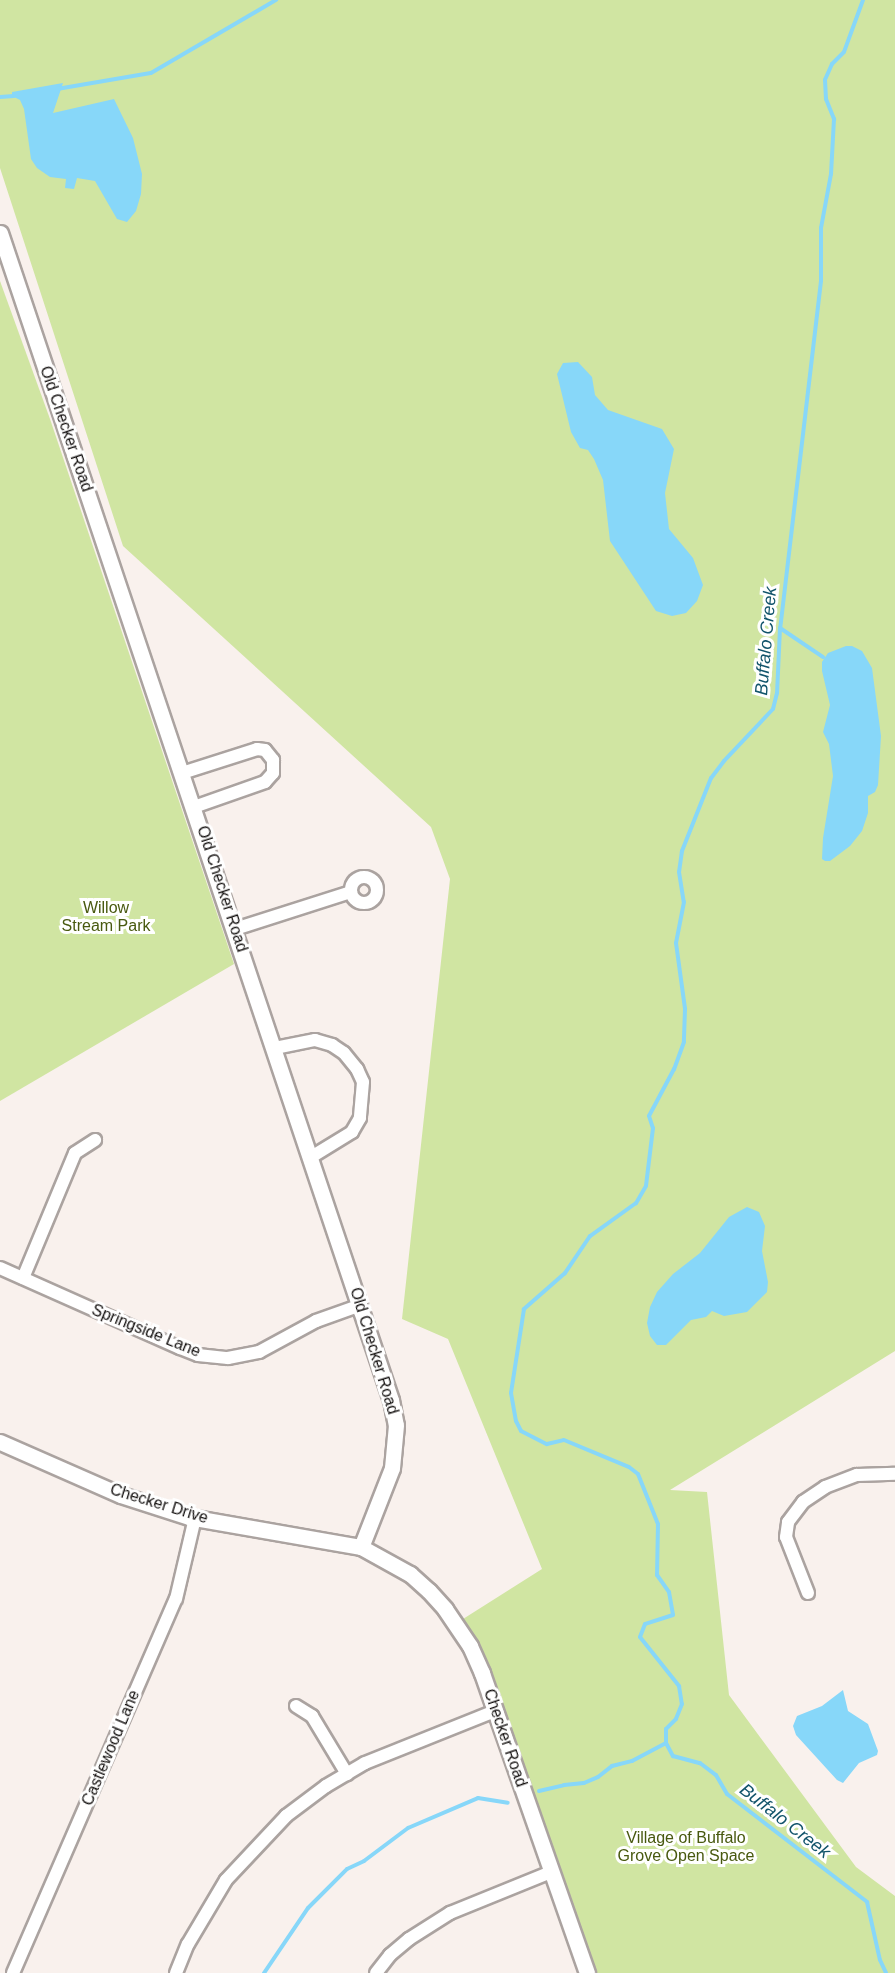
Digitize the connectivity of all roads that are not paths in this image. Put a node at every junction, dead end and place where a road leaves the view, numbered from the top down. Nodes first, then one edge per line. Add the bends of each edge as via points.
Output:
1 (0, 233) edge
2 (183, 773) junction
3 (194, 807) junction
4 (351, 892) dead end
5 (235, 929) junction
6 (275, 1048) junction
7 (95, 1140) dead end
8 (311, 1157) junction
9 (0, 1268) edge
10 (23, 1278) junction
11 (361, 1305) junction
12 (0, 1442) edge
13 (895, 1474) edge
14 (195, 1518) junction
15 (361, 1547) junction
16 (808, 1593) dead end
17 (296, 1706) dead end
18 (495, 1711) junction
19 (347, 1774) junction
20 (551, 1872) junction
21 (13, 1973) edge
22 (176, 1973) edge
23 (376, 1973) edge
24 (587, 1973) edge

1 - 2 street, Old Checker Road
2 - 3 street, Old Checker Road
2 - 3 street via 257,749 266,750 273,760 273,772 265,782
3 - 5 street, Old Checker Road
4 - 5 street
5 - 6 street, Old Checker Road
6 - 8 street, Old Checker Road
6 - 8 street via 315,1040 332,1045 344,1053 363,1082 360,1118 352,1132
7 - 10 street via 75,1154
8 - 11 street, Old Checker Road
9 - 10 street, Springside Lane
10 - 11 street, Springside Lane via 189,1351 228,1358 259,1352 316,1321
11 - 15 street, Old Checker Road via 396,1425 392,1468
12 - 14 street, Checker Drive via 121,1495
13 - 16 street via 857,1475 825,1487 803,1502 788,1522 786,1537
14 - 15 street, Checker Drive
14 - 21 street, Castlewood Lane via 176,1599
15 - 18 street, Checker Road via 410,1574 445,1609 470,1646
17 - 19 street via 312,1716
18 - 19 street via 392,1751
18 - 20 street, Checker Road
19 - 22 street via 286,1816 240,1864 207,1910
20 - 23 street via 450,1913 409,1939
20 - 24 street, Checker Road

